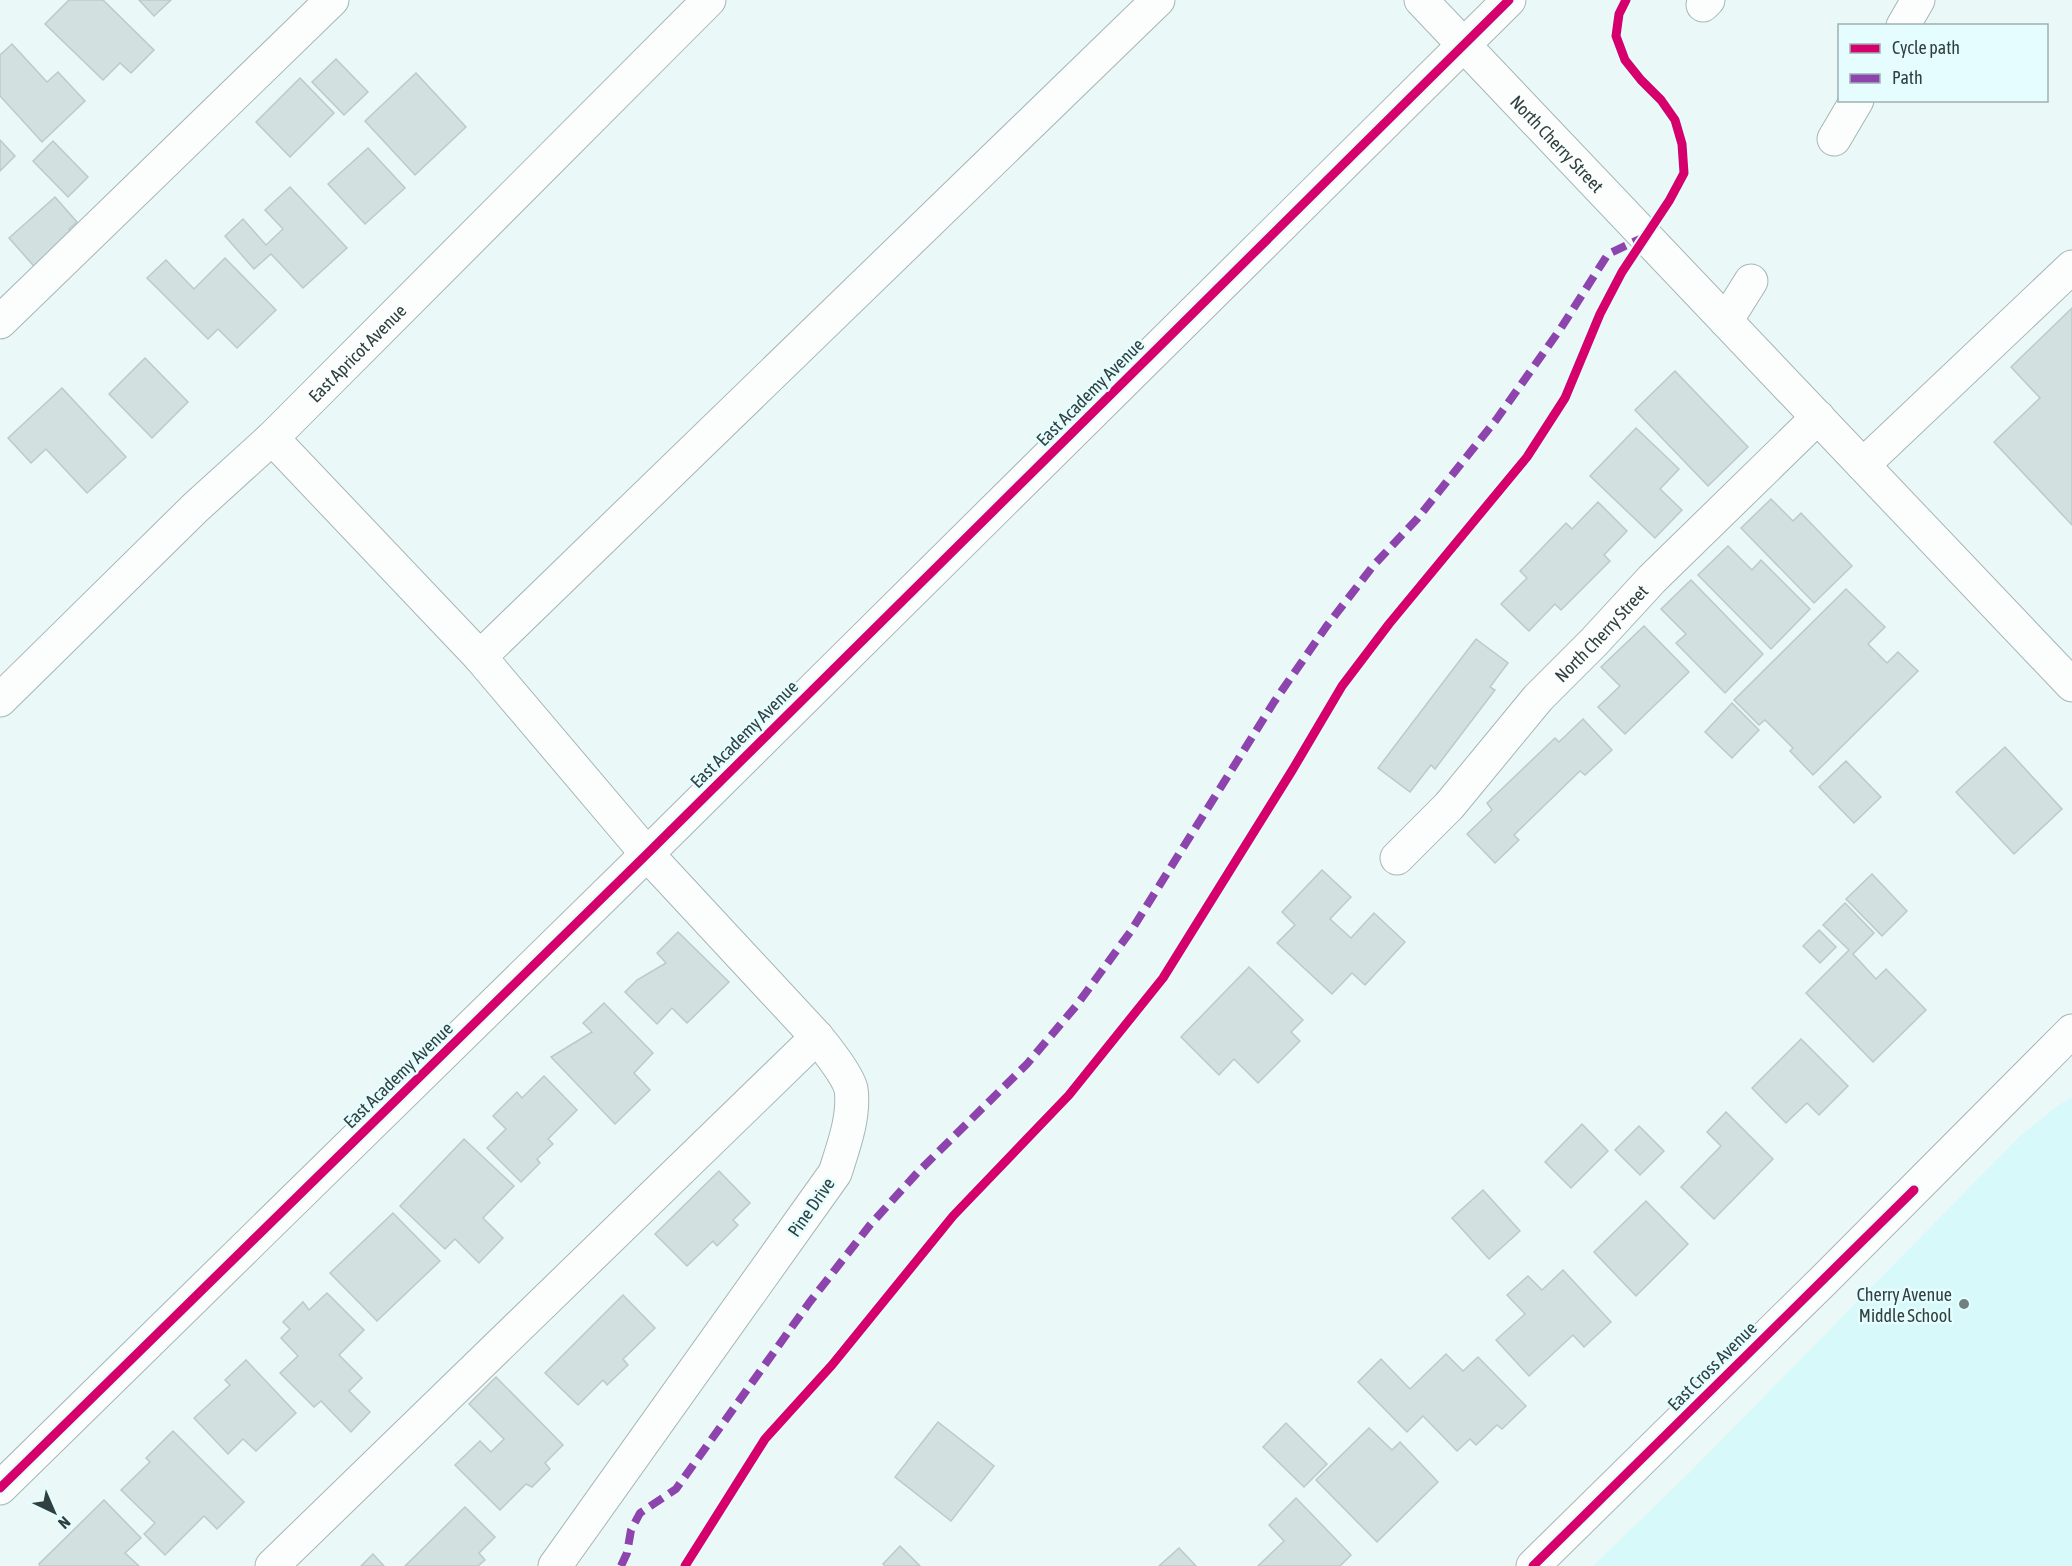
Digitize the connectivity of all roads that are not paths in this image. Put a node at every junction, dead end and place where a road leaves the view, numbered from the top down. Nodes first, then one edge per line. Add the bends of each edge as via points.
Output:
1 (332, 0) edge
2 (709, 0) edge
3 (1158, 0) edge
4 (1421, 0) edge
5 (1509, 0) edge
6 (1918, 0) edge
7 (1904, 24) edge
8 (1464, 45) junction
9 (1856, 102) edge
10 (1834, 139) dead end
11 (2072, 267) edge
12 (1751, 281) dead end
13 (1726, 321) junction
14 (0, 322) edge
15 (1818, 417) junction
16 (272, 438) junction
17 (1863, 465) junction
18 (480, 657) junction
19 (2072, 685) edge
20 (0, 700) edge
21 (647, 854) junction
22 (1396, 858) dead end
23 (2072, 1031) edge
24 (817, 1037) junction
25 (0, 1488) edge
26 (272, 1566) edge
27 (555, 1566) edge
28 (1533, 1566) edge

1 - 14 street
2 - 16 street, East Apricot Avenue
3 - 18 street
4 - 8 street, North Cherry Street
5 - 8 street, East Academy Avenue
6 - 7 street
8 - 13 street, North Cherry Street
8 - 21 street, East Academy Avenue
9 - 10 street
11 - 17 street
12 - 13 street
13 - 15 street, North Cherry Street
15 - 17 street, North Cherry Street
15 - 22 street, North Cherry Street via 1652,579 1538,698 1449,806
16 - 18 street, Pine Drive
16 - 20 street, East Apricot Avenue via 195,508
17 - 19 street, North Cherry Street
18 - 21 street, Pine Drive
21 - 24 street, Pine Drive
21 - 25 street, East Academy Avenue
23 - 28 street, East Cross Avenue
24 - 26 street
24 - 27 street, Pine Drive via 851,1088 849,1125 835,1173

